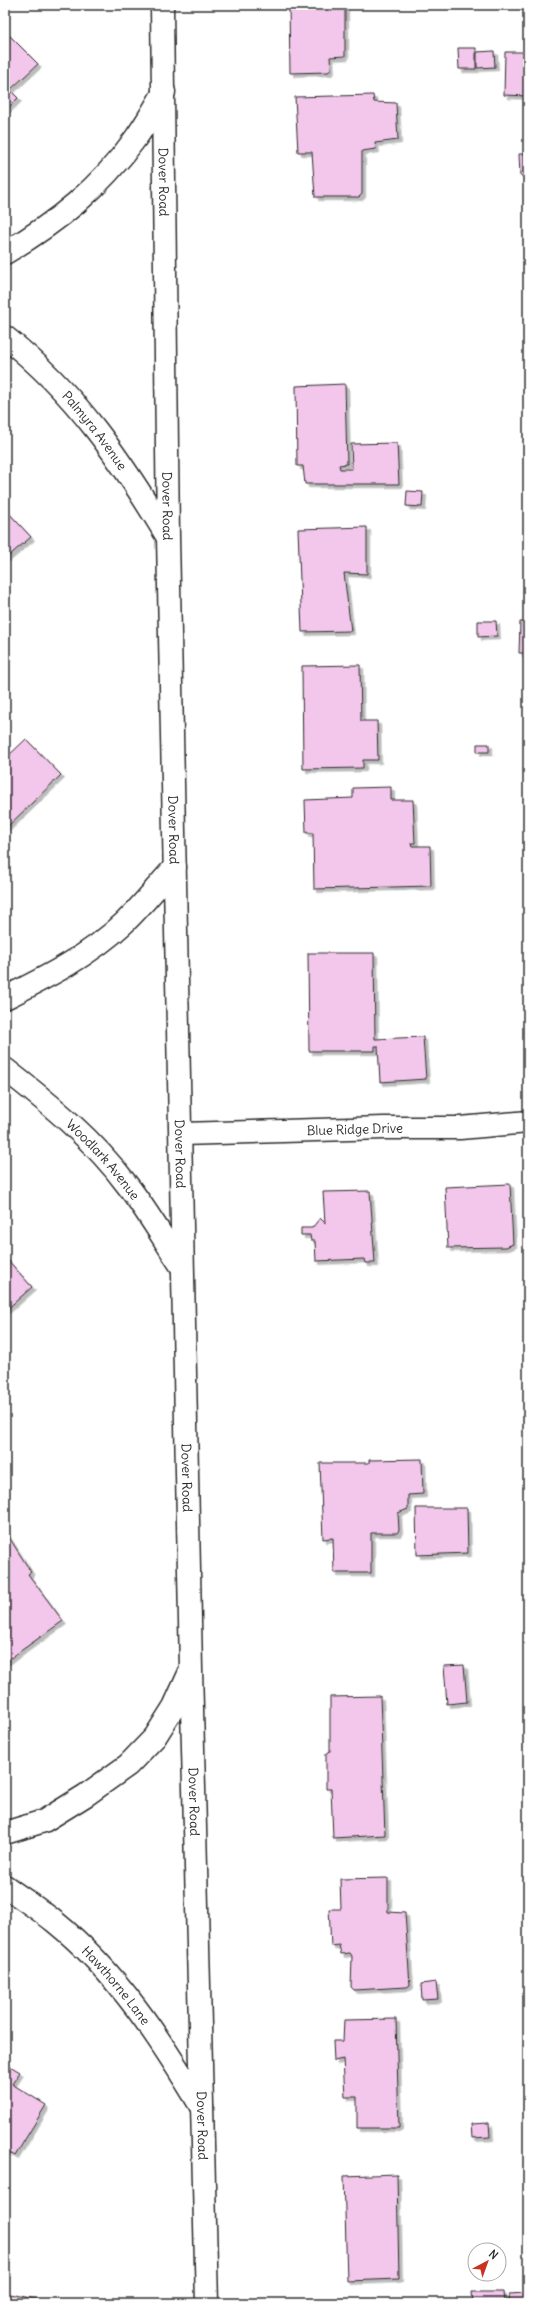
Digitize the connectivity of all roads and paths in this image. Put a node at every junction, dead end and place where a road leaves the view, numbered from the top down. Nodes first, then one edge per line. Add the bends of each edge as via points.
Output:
1 (162, 5) edge
2 (164, 92) junction
3 (5, 253) edge
4 (5, 337) edge
5 (168, 537) junction
6 (175, 867) junction
7 (5, 998) edge
8 (5, 1069) edge
9 (528, 1122) edge
10 (181, 1134) junction
11 (182, 1267) junction
12 (191, 1669) junction
13 (5, 1833) edge
14 (5, 1886) edge
15 (202, 2109) junction
16 (207, 2303) edge

1 - 2 street, Dover Road
2 - 3 street via 136,139 81,200 46,228
2 - 5 street, Dover Road
4 - 5 street, Palmyra Avenue via 64,390 100,432
5 - 6 street, Dover Road
6 - 7 street via 124,923 86,953 46,978
6 - 10 street, Dover Road
8 - 11 street, Woodlark Avenue via 52,1105 94,1147 128,1186
9 - 10 street, Blue Ridge Drive via 460,1128
10 - 11 street, Dover Road
11 - 12 street, Dover Road
12 - 13 street via 174,1707 155,1737 128,1765 44,1821
12 - 15 street, Dover Road
14 - 15 street, Hawthorne Lane via 55,1922 96,1960 137,2008 168,2051
15 - 16 street, Dover Road

